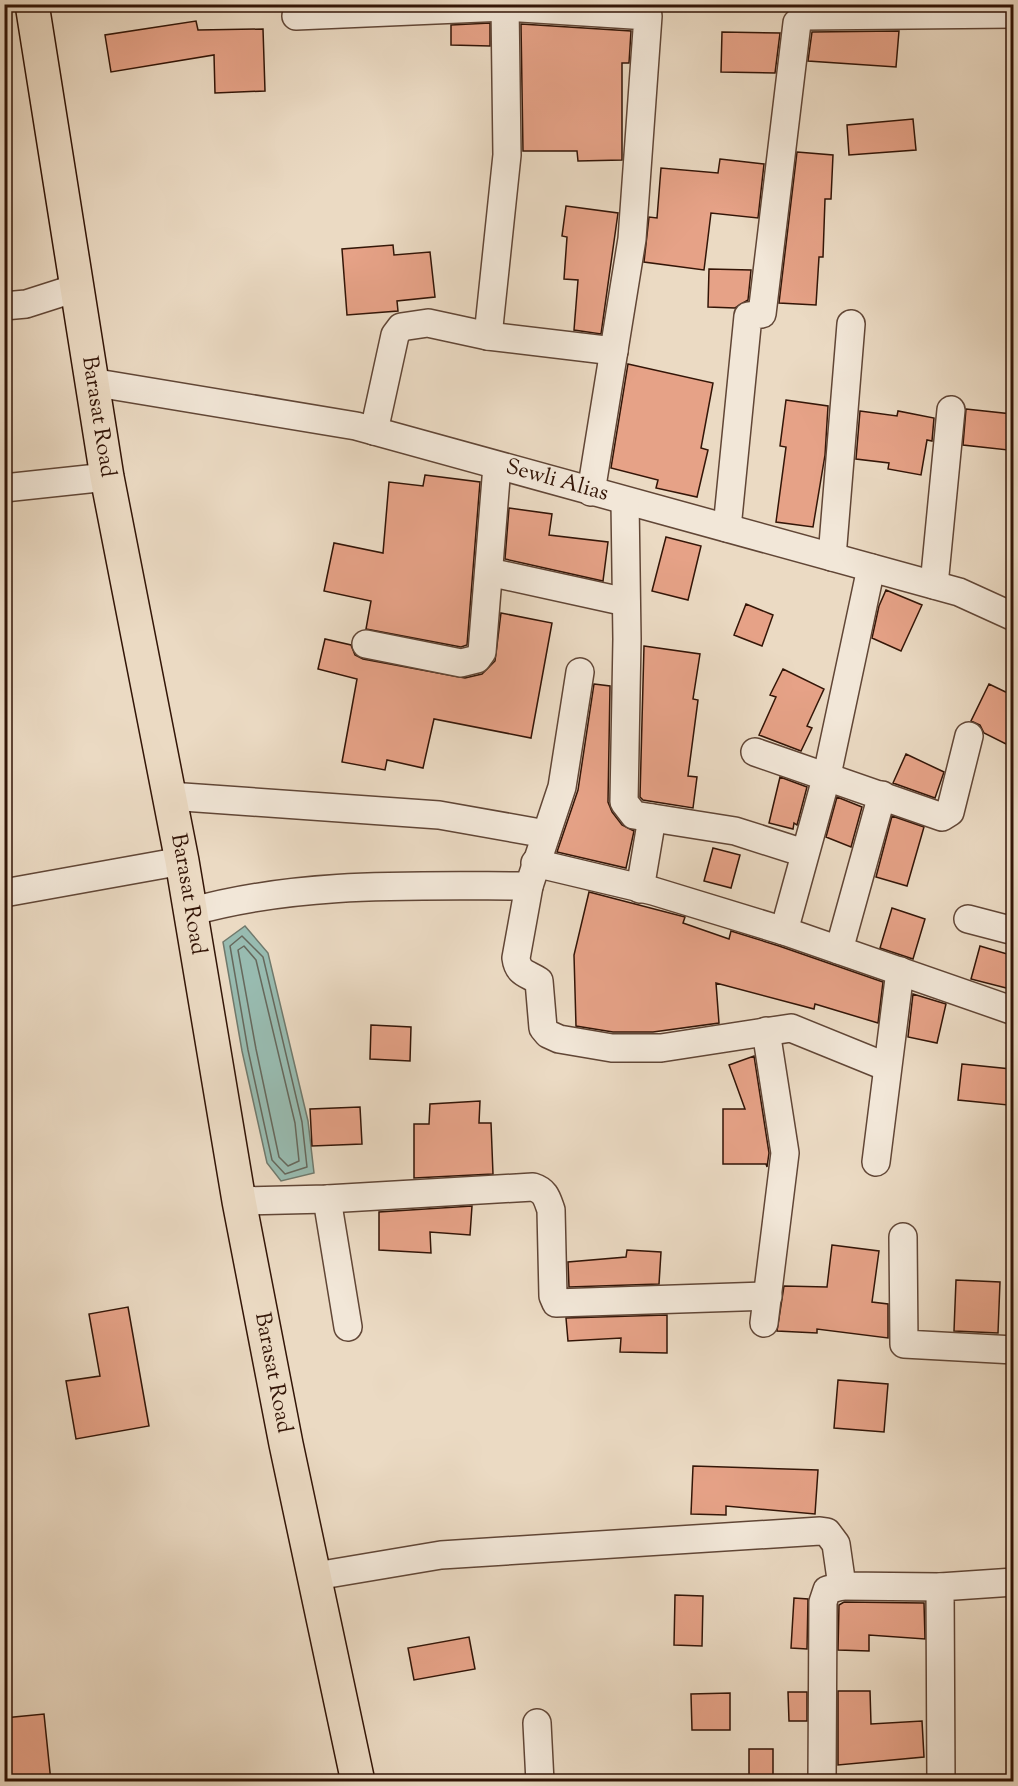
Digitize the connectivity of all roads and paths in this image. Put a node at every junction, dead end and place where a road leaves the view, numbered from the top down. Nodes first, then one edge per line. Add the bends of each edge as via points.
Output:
1 (33, 4) edge
2 (505, 6) edge
3 (343, 9) edge
4 (649, 10) edge
5 (1014, 14) edge
6 (296, 16) dead end
7 (76, 288) junction
8 (4, 306) edge
9 (851, 324) dead end
10 (488, 336) junction
11 (614, 351) junction
12 (92, 382) junction
13 (951, 410) dead end
14 (375, 431) junction
15 (497, 465) junction
16 (107, 477) junction
17 (4, 488) edge
18 (591, 492) junction
19 (625, 501) junction
20 (727, 528) junction
21 (832, 557) junction
22 (871, 568) junction
23 (489, 572) junction
24 (934, 585) junction
25 (626, 602) junction
26 (1014, 617) edge
27 (366, 644) dead end
28 (580, 672) dead end
29 (969, 736) dead end
30 (755, 752) dead end
31 (827, 776) junction
32 (882, 795) junction
33 (169, 796) junction
34 (652, 818) junction
35 (546, 834) junction
36 (804, 853) junction
37 (182, 861) junction
38 (532, 874) junction
39 (640, 889) junction
40 (4, 893) edge
41 (190, 912) junction
42 (968, 918) dead end
43 (784, 931) junction
44 (1014, 931) edge
45 (839, 950) junction
46 (900, 971) junction
47 (1014, 1011) edge
48 (766, 1031) junction
49 (887, 1067) junction
50 (876, 1162) dead end
51 (327, 1199) junction
52 (239, 1201) junction
53 (903, 1237) dead end
54 (768, 1296) junction
55 (764, 1323) dead end
56 (348, 1327) dead end
57 (1014, 1350) edge
58 (316, 1576) junction
59 (1014, 1582) edge
60 (842, 1586) junction
61 (940, 1587) junction
62 (537, 1723) dead end
63 (358, 1782) edge
64 (540, 1782) edge
65 (822, 1782) edge
66 (941, 1782) edge

1 - 7 main road, Barasat Road
2 - 3 street
2 - 4 street
2 - 10 street via 507,155
3 - 6 street
4 - 11 street via 632,239
5 - 20 street via 805,16 797,23 762,314 748,316
7 - 8 street via 26,304
7 - 12 main road, Barasat Road
9 - 21 street
10 - 11 street
10 - 14 street via 428,323 401,327 395,334
11 - 18 street
12 - 14 street, Sewli Alias
12 - 16 main road, Barasat Road
13 - 24 street
14 - 15 street, Sewli Alias
15 - 18 street, Sewli Alias
15 - 23 street
16 - 17 street
16 - 33 main road, Barasat Road
18 - 19 street, Sewli Alias
19 - 20 street, Sewli Alias
19 - 25 street
20 - 21 street, Sewli Alias
21 - 22 street, Sewli Alias
22 - 24 street, Sewli Alias
22 - 31 street
23 - 25 street
23 - 27 street via 482,652 477,659 461,663
24 - 26 street, Sewli Alias
25 - 34 street via 624,802 634,815
28 - 35 street via 562,787
29 - 32 street via 946,816
30 - 31 street
31 - 32 street
31 - 36 street
32 - 45 street
33 - 35 street via 427,814
33 - 37 main road, Barasat Road
34 - 36 street via 735,831
34 - 39 street
35 - 38 street
36 - 43 street
37 - 40 street
37 - 41 main road, Barasat Road
38 - 39 street
38 - 41 street via 237,899
38 - 48 street via 516,958 521,972 539,981 540,1021 548,1034 612,1048 660,1048
39 - 43 street
41 - 52 main road, Barasat Road
42 - 44 street
43 - 45 street
45 - 46 street
46 - 47 street
46 - 49 street
48 - 49 street via 804,1031
48 - 54 street via 785,1153
49 - 50 street
51 - 52 street
51 - 54 street via 533,1187 541,1189 551,1210 556,1303
51 - 56 street
52 - 58 main road, Barasat Road
53 - 57 street via 904,1344
54 - 55 street
58 - 60 street via 441,1555 820,1531 827,1532 836,1544
58 - 63 main road, Barasat Road
59 - 61 street
60 - 61 street
60 - 65 street via 827,1590 823,1602
61 - 66 street
62 - 64 street

